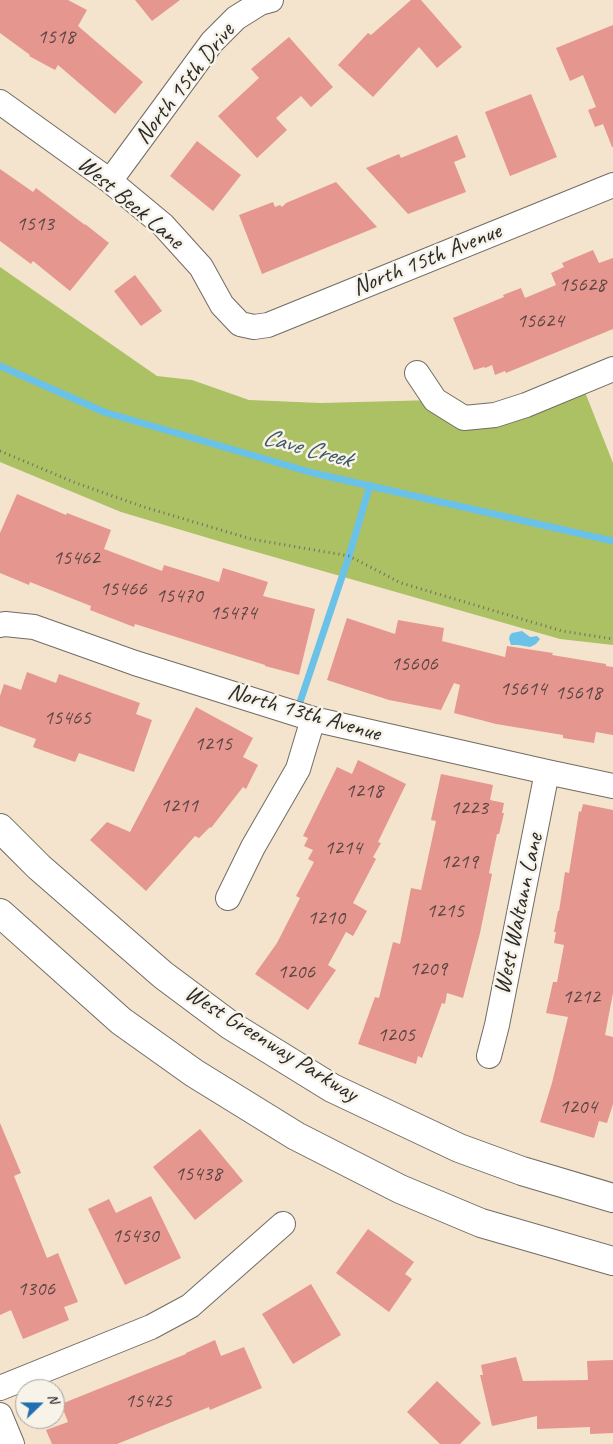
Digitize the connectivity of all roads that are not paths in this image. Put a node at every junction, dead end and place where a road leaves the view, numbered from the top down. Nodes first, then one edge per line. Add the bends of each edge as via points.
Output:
1 (271, 0) edge
2 (0, 102) edge
3 (110, 181) junction
4 (613, 185) edge
5 (240, 324) joint
6 (613, 369) edge
7 (417, 374) dead end
8 (0, 625) edge
9 (313, 720) junction
10 (547, 772) junction
11 (613, 786) edge
12 (0, 828) edge
13 (228, 898) dead end
14 (0, 913) edge
15 (489, 1056) dead end
16 (613, 1198) edge
17 (283, 1224) dead end
18 (613, 1261) edge
19 (0, 1388) edge
20 (0, 1415) edge
21 (12, 1444) edge

1 - 3 street, North 15th Drive via 236,18 212,42
2 - 3 street, West Beck Lane
3 - 5 street, West Beck Lane via 163,225 186,250 201,267 222,305
4 - 5 street, North 15th Avenue via 268,325
6 - 7 street via 526,406 495,415 464,418 435,400
8 - 9 street, North 13th Avenue via 34,627
9 - 10 street, North 13th Avenue
9 - 13 street via 298,770 253,847
10 - 11 street, North 13th Avenue
10 - 15 street, West Waltann Lane
12 - 16 main road, West Greenway Parkway via 39,867 163,975 230,1025 332,1088 459,1148
14 - 18 main road via 121,1021 194,1073 296,1136 400,1189 481,1223
17 - 19 street via 190,1306 151,1327
20 - 21 street

